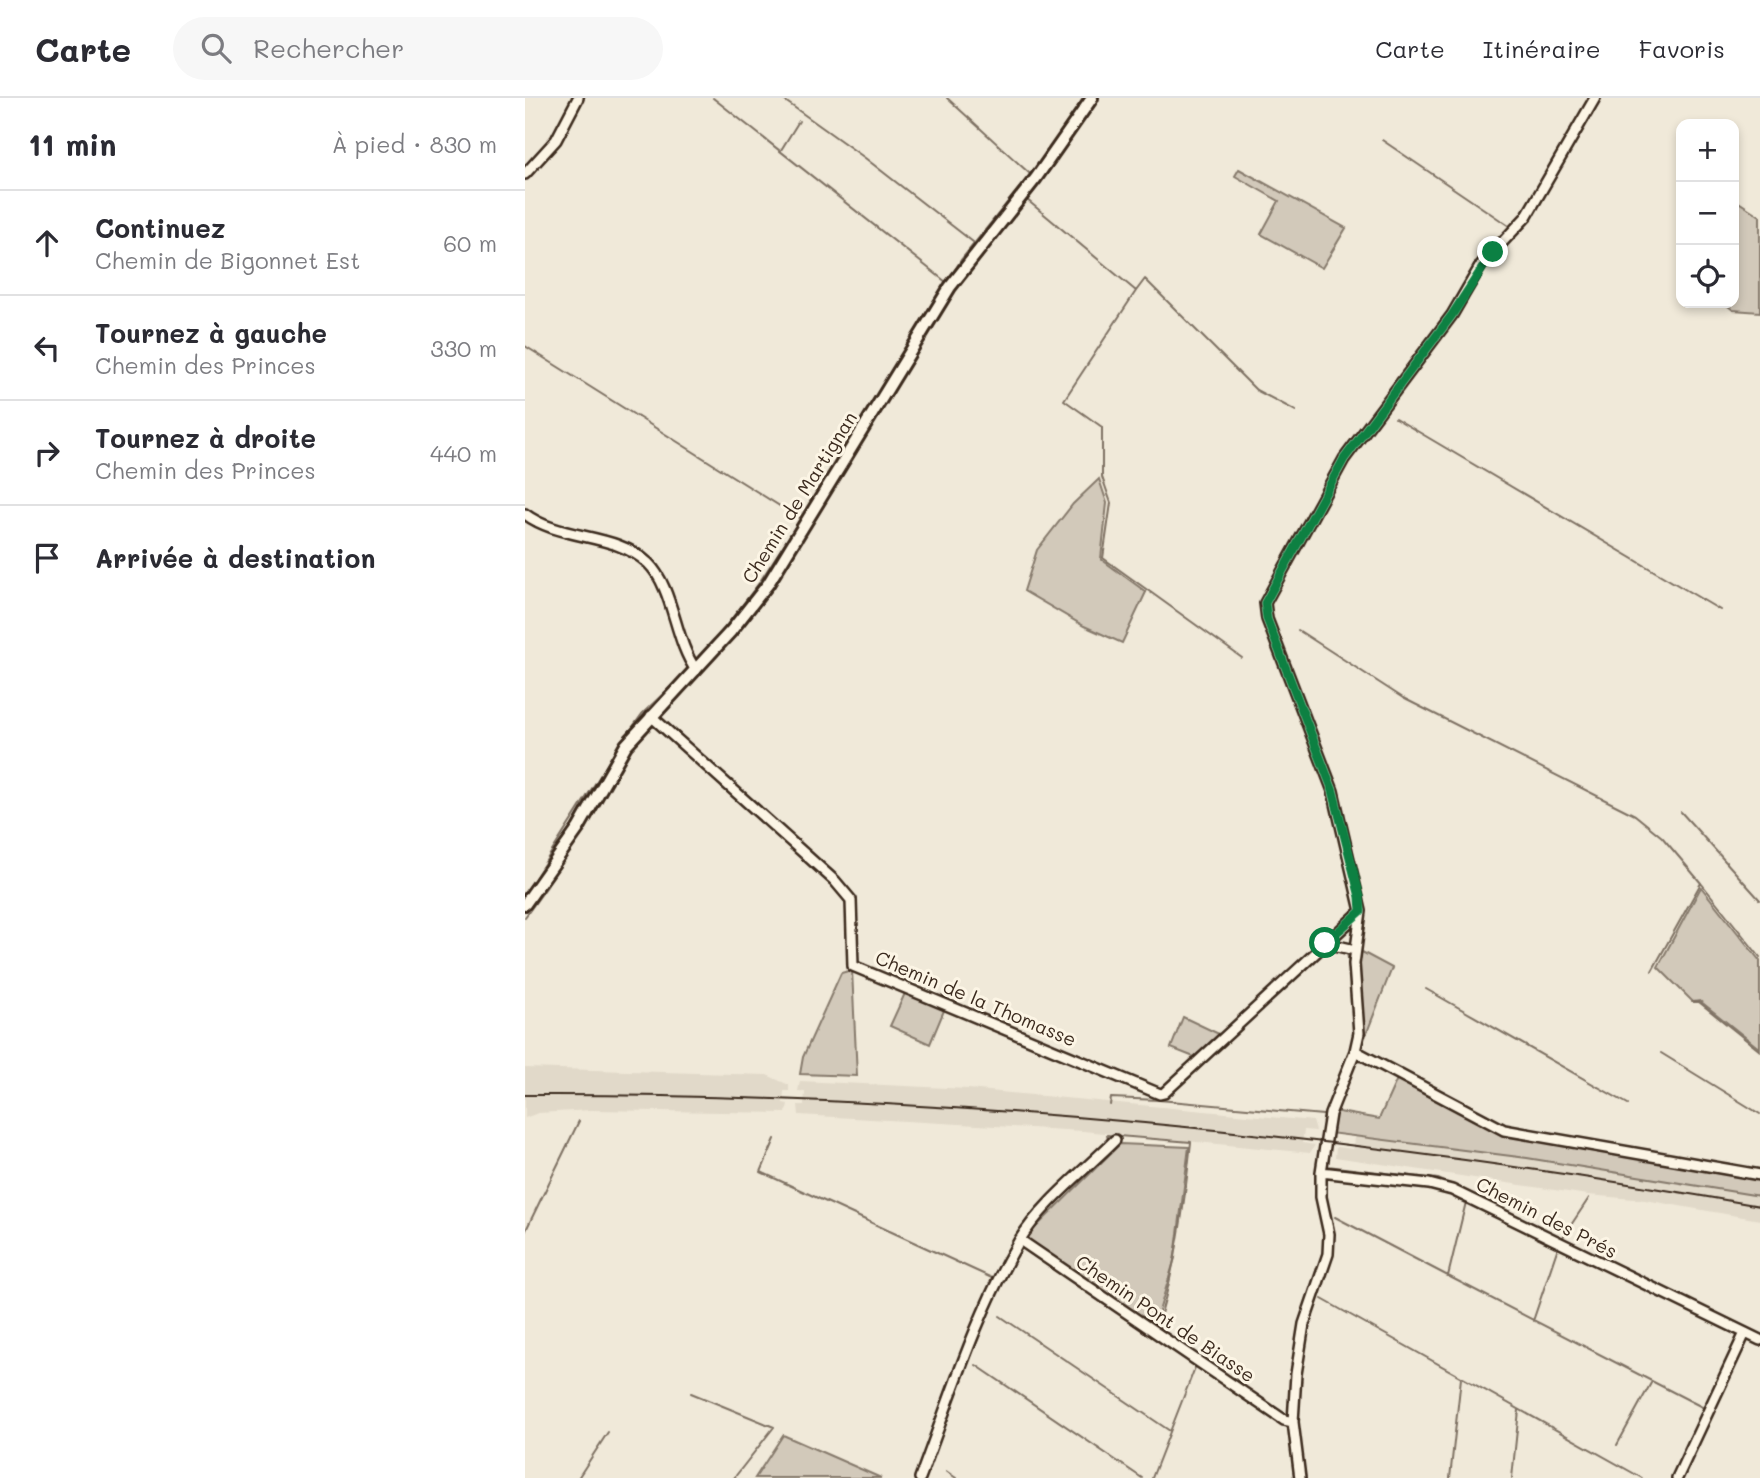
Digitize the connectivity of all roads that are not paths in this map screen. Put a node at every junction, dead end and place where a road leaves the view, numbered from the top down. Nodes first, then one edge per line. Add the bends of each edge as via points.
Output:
1 (578, 98) edge
2 (1092, 98) edge
3 (1595, 98) edge
4 (525, 174) edge
5 (525, 514) edge
6 (696, 670) junction
7 (651, 716) junction
8 (525, 904) edge
9 (1361, 911) junction
10 (1325, 943) junction
11 (1355, 950) junction
12 (1355, 1051) junction
13 (1115, 1140) dead end
14 (1321, 1172) junction
15 (1760, 1175) edge
16 (1020, 1240) junction
17 (1745, 1333) junction
18 (1760, 1340) edge
19 (1293, 1423) junction
20 (920, 1478) edge
21 (1300, 1478) edge
22 (1677, 1478) edge

1 - 4 street via 556,140
2 - 6 main road, Chemin de Martignan via 950,287 768,584
3 - 9 street via 1526,217 1481,265 1452,315 1344,459 1265,603 1267,619 1333,791
5 - 6 street via 557,532 617,546 649,564
6 - 7 main road, Chemin de Martignan
7 - 8 main road, Chemin de Martignan via 627,745 578,829
7 - 10 street, Chemin de la Thomasse via 851,900 853,966 1160,1094
9 - 10 street
9 - 11 street
10 - 11 street
11 - 12 street via 1359,1033
12 - 14 street via 1330,1114
12 - 15 street via 1504,1130
13 - 16 street
14 - 17 street, Chemin des Prés via 1452,1190
14 - 19 street via 1330,1244 1301,1336
16 - 19 street, Chemin Pont de Biasse
16 - 20 street via 977,1330
17 - 18 street, Chemin des Prés
17 - 22 street
19 - 21 street

